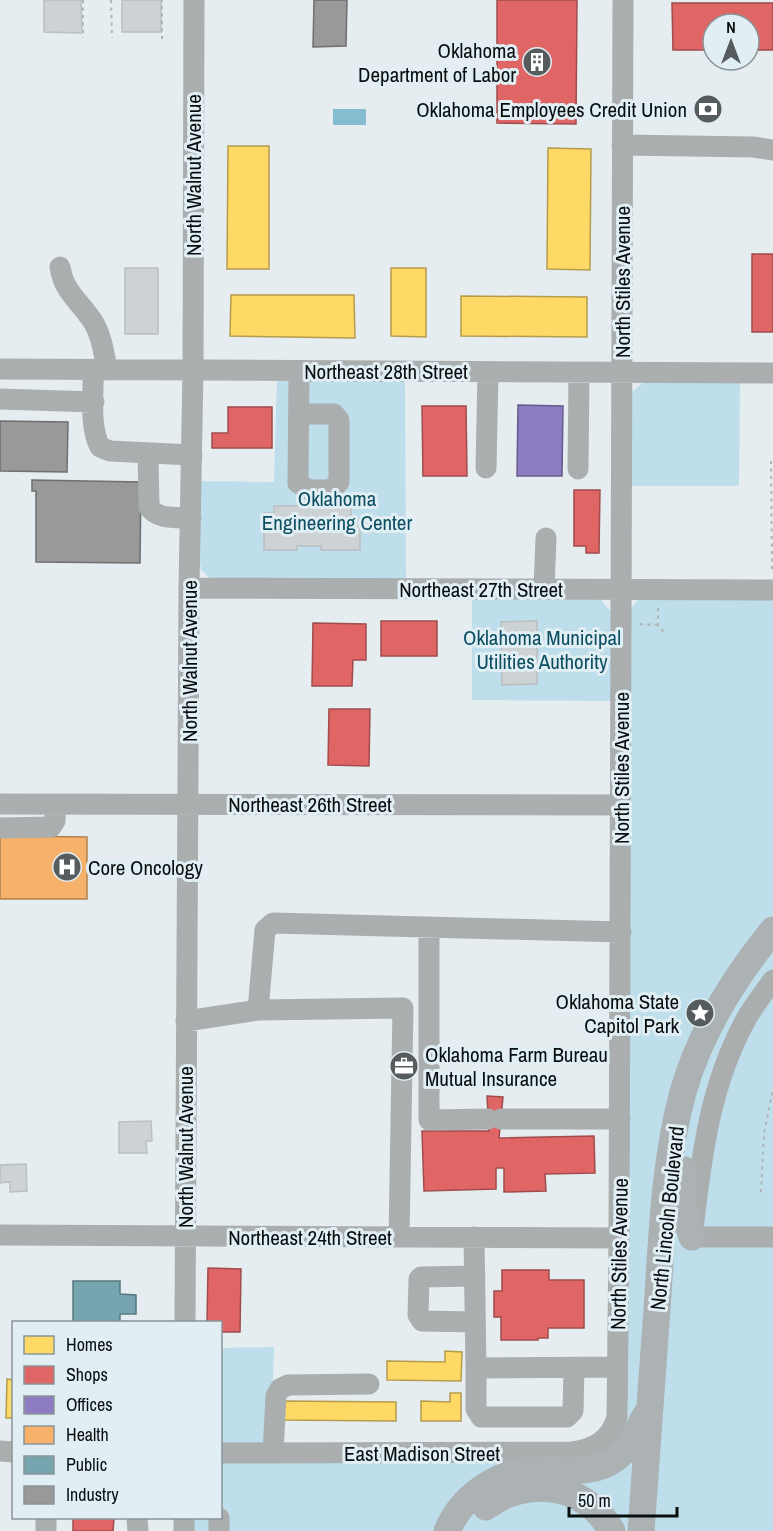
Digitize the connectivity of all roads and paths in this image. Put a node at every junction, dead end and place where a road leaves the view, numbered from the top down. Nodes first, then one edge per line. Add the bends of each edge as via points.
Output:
1 (83, 0) edge
2 (111, 0) edge
3 (162, 0) edge
4 (194, 0) edge
5 (623, 0) edge
6 (83, 38) dead end
7 (112, 38) dead end
8 (162, 39) dead end
9 (622, 145) junction
10 (773, 150) edge
11 (60, 267) dead end
12 (0, 369) edge
13 (100, 370) junction
14 (193, 371) junction
15 (299, 371) junction
16 (488, 372) junction
17 (579, 373) junction
18 (623, 373) junction
19 (773, 373) edge
20 (0, 399) edge
21 (94, 402) junction
22 (299, 414) dead end
23 (148, 453) junction
24 (192, 455) junction
25 (771, 461) dead end
26 (486, 468) dead end
27 (578, 468) dead end
28 (191, 518) junction
29 (546, 538) dead end
30 (189, 588) junction
31 (544, 590) junction
32 (622, 590) junction
33 (772, 590) edge
34 (657, 625) dead end
35 (665, 634) dead end
36 (0, 804) edge
37 (55, 804) junction
38 (188, 804) junction
39 (620, 805) junction
40 (0, 828) edge
41 (429, 927) junction
42 (773, 930) edge
43 (621, 932) junction
44 (773, 980) edge
45 (403, 1008) junction
46 (429, 1008) junction
47 (258, 1010) junction
48 (186, 1021) junction
49 (700, 1044) junction
50 (773, 1089) edge
51 (620, 1119) junction
52 (762, 1192) dead end
53 (0, 1235) edge
54 (185, 1236) junction
55 (399, 1237) junction
56 (692, 1237) junction
57 (773, 1237) edge
58 (474, 1238) junction
59 (619, 1238) junction
60 (475, 1276) junction
61 (184, 1321) edge
62 (475, 1322) junction
63 (617, 1367) junction
64 (476, 1368) junction
65 (574, 1368) junction
66 (369, 1383) dead end
67 (650, 1410) junction
68 (614, 1428) joint
69 (222, 1453) edge
70 (273, 1453) junction
71 (447, 1531) edge
72 (466, 1531) edge
73 (612, 1531) edge
74 (641, 1531) edge

1 - 6 path
2 - 7 path
3 - 8 path
4 - 14 street, North Walnut Avenue
5 - 9 street, North Stiles Avenue
9 - 10 street
9 - 18 street, North Stiles Avenue
11 - 13 street via 62,279 75,301 91,317 103,347
12 - 13 street, Northeast 28th Street
13 - 14 street, Northeast 28th Street
13 - 21 street
14 - 15 street, Northeast 28th Street
14 - 24 street, North Walnut Avenue
15 - 16 street, Northeast 28th Street
15 - 22 street
16 - 17 street, Northeast 28th Street
16 - 26 street
17 - 18 street, Northeast 28th Street
17 - 27 street
18 - 19 street, Northeast 28th Street
18 - 32 street, North Stiles Avenue
20 - 21 street
21 - 23 street via 95,435 100,447
23 - 24 street
23 - 28 street via 149,507 160,516
24 - 28 street, North Walnut Avenue
25 - 33 path
28 - 30 street, North Walnut Avenue
29 - 31 street
30 - 31 street, Northeast 27th Street
30 - 38 street, North Walnut Avenue
31 - 32 street, Northeast 27th Street
32 - 33 street, Northeast 27th Street
32 - 39 street, North Stiles Avenue
34 - 35 path
36 - 37 street, Northeast 26th Street
37 - 38 street, Northeast 26th Street
37 - 40 street via 51,827
38 - 39 street, Northeast 26th Street
38 - 48 street, North Walnut Avenue
39 - 43 street, North Stiles Avenue
41 - 43 street
41 - 46 street
41 - 47 street via 273,923 265,930
42 - 49 main road, North Lincoln Boulevard via 723,1000
43 - 51 street, North Stiles Avenue
44 - 56 street via 749,1014 715,1096 702,1148
45 - 46 street
45 - 47 street
45 - 55 street
46 - 51 street via 429,1120
47 - 48 street
48 - 54 street, North Walnut Avenue
49 - 56 main road via 699,1092 683,1179 683,1208
49 - 67 main road, North Lincoln Boulevard via 683,1091 671,1144
50 - 52 path via 764,1132
51 - 59 street, North Stiles Avenue
53 - 54 street, Northeast 24th Street
54 - 55 street, Northeast 24th Street
54 - 61 street, North Walnut Avenue
55 - 58 street, Northeast 24th Street
56 - 57 street
58 - 59 street, Northeast 24th Street
58 - 60 street
59 - 63 street, North Stiles Avenue
60 - 62 street
60 - 62 street via 421,1277 418,1315 422,1322
62 - 64 street
63 - 65 street
63 - 68 street, North Stiles Avenue
64 - 65 street
64 - 65 street via 476,1409 481,1417 567,1417 573,1411
66 - 70 street via 288,1385 280,1389 276,1396
67 - 71 main road via 615,1459 593,1469 537,1470 505,1476 471,1497
67 - 74 main road, North Lincoln Boulevard
68 - 70 street, East Madison Street via 598,1445 572,1452
69 - 70 street, East Madison Street
72 - 73 main road via 488,1505 505,1495 534,1489 565,1492 581,1499 595,1509

